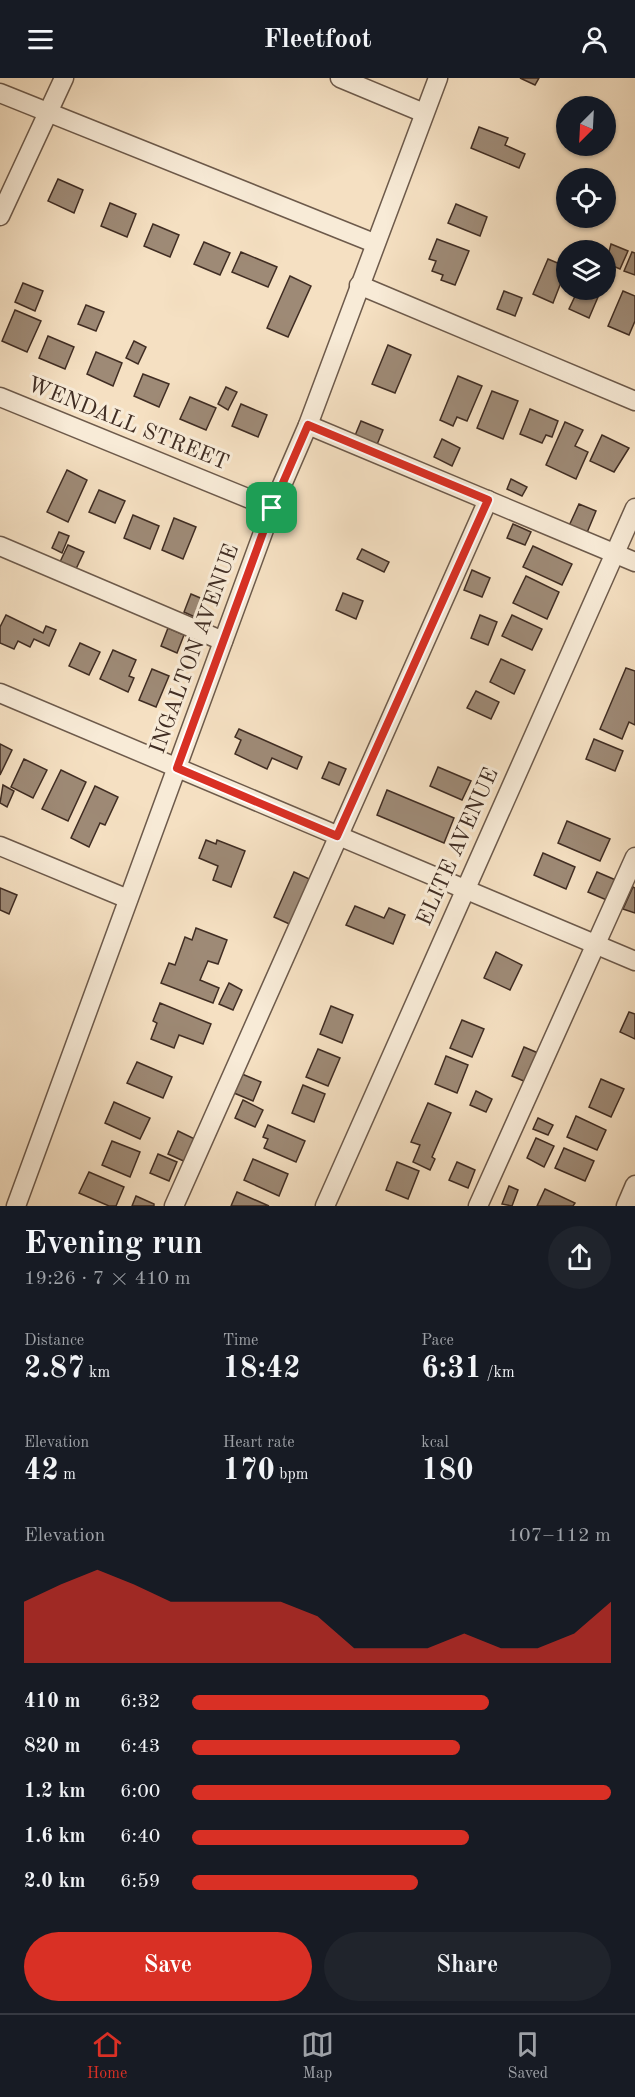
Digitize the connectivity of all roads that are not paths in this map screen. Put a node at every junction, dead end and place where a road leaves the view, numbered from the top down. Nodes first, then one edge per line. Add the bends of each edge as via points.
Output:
1 (64, 78) edge
2 (340, 78) edge
3 (438, 78) edge
4 (0, 93) edge
5 (424, 113) junction
6 (48, 114) junction
7 (0, 216) edge
8 (374, 243) junction
9 (359, 285) junction
10 (0, 397) edge
11 (635, 401) edge
12 (308, 425) junction
13 (488, 500) junction
14 (272, 508) junction
15 (635, 508) edge
16 (0, 546) edge
17 (615, 553) junction
18 (635, 562) edge
19 (223, 641) junction
20 (0, 693) edge
21 (177, 768) junction
22 (337, 836) junction
23 (0, 846) edge
24 (635, 857) edge
25 (465, 890) junction
26 (128, 899) junction
27 (596, 944) junction
28 (635, 961) edge
29 (635, 1185) edge
30 (16, 1206) edge
31 (174, 1206) edge
32 (325, 1206) edge
33 (478, 1206) edge
34 (626, 1206) edge

1 - 6 street
2 - 5 street
3 - 5 street, INGALTON AVENUE
4 - 6 street
5 - 8 street, INGALTON AVENUE
6 - 7 street
6 - 8 street
8 - 9 street, INGALTON AVENUE
9 - 11 street
9 - 12 street, INGALTON AVENUE
10 - 14 street, WENDALL STREET
12 - 13 street
12 - 14 street, INGALTON AVENUE
13 - 17 street
13 - 22 street
14 - 19 street, INGALTON AVENUE
15 - 17 street, ELITE AVENUE
16 - 19 street
17 - 18 street
17 - 25 street, ELITE AVENUE
19 - 21 street, INGALTON AVENUE
20 - 21 street
21 - 22 street
21 - 26 street, INGALTON AVENUE
22 - 25 street
22 - 31 street
23 - 26 street
24 - 27 street
25 - 27 street
25 - 32 street, ELITE AVENUE
26 - 30 street, INGALTON AVENUE
27 - 28 street
27 - 33 street
29 - 34 street

